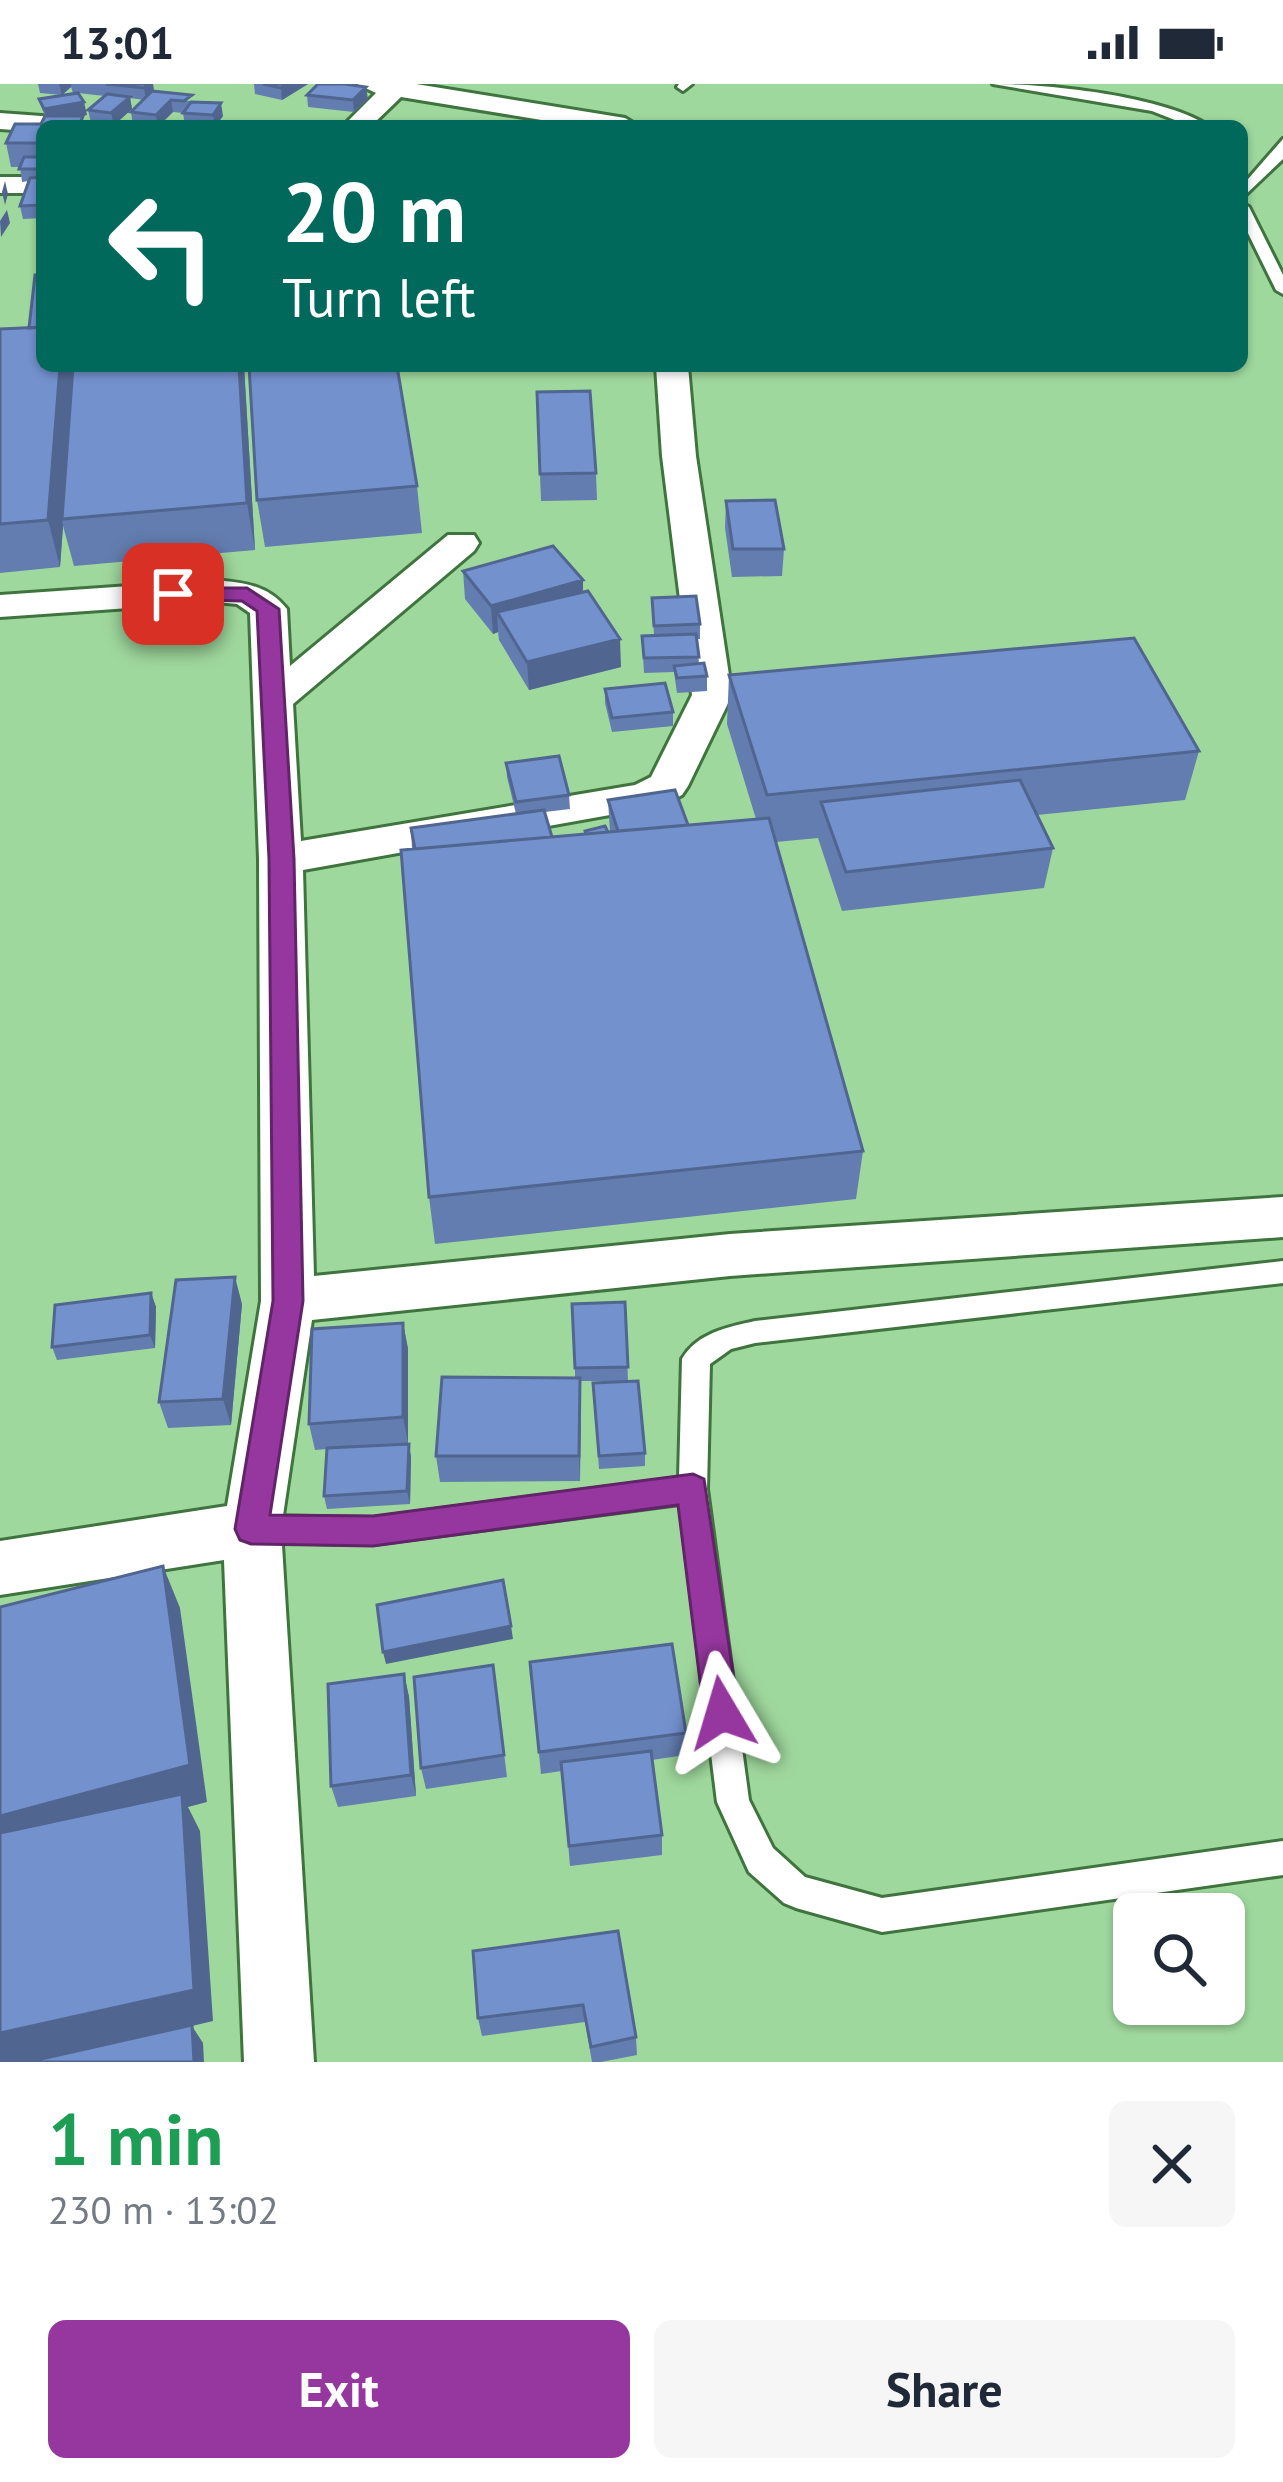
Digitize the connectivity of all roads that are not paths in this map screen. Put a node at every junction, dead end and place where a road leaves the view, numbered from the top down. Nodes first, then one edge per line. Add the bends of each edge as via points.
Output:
1 (1000, 84) edge
2 (382, 86) edge
3 (4, 110) edge
4 (45, 120) edge
5 (360, 120) edge
6 (589, 120) edge
7 (1188, 120) edge
8 (1283, 143) edge
9 (0, 185) edge
10 (36, 185) edge
11 (1248, 188) edge
12 (1248, 219) edge
13 (1283, 290) edge
14 (672, 372) edge
15 (461, 543) dead end
16 (0, 606) edge
17 (271, 702) junction
18 (281, 859) junction
19 (1283, 1217) edge
20 (1283, 1272) edge
21 (288, 1301) junction
22 (693, 1489) junction
23 (251, 1529) junction
24 (0, 1568) edge
25 (1283, 1858) edge
26 (279, 2062) edge

1 - 7 lane
2 - 5 street
2 - 6 street
3 - 4 street
8 - 11 lane
9 - 10 street
12 - 13 lane
14 - 18 street via 712,695 667,786 633,799
15 - 17 street
16 - 17 street via 247,595 268,609
17 - 18 street
18 - 21 street
19 - 21 street via 730,1255
20 - 22 lane via 723,1340 696,1359
21 - 23 street
22 - 23 lane via 373,1531
22 - 25 lane via 733,1802 761,1860 796,1891 882,1915
23 - 24 street
23 - 26 street

